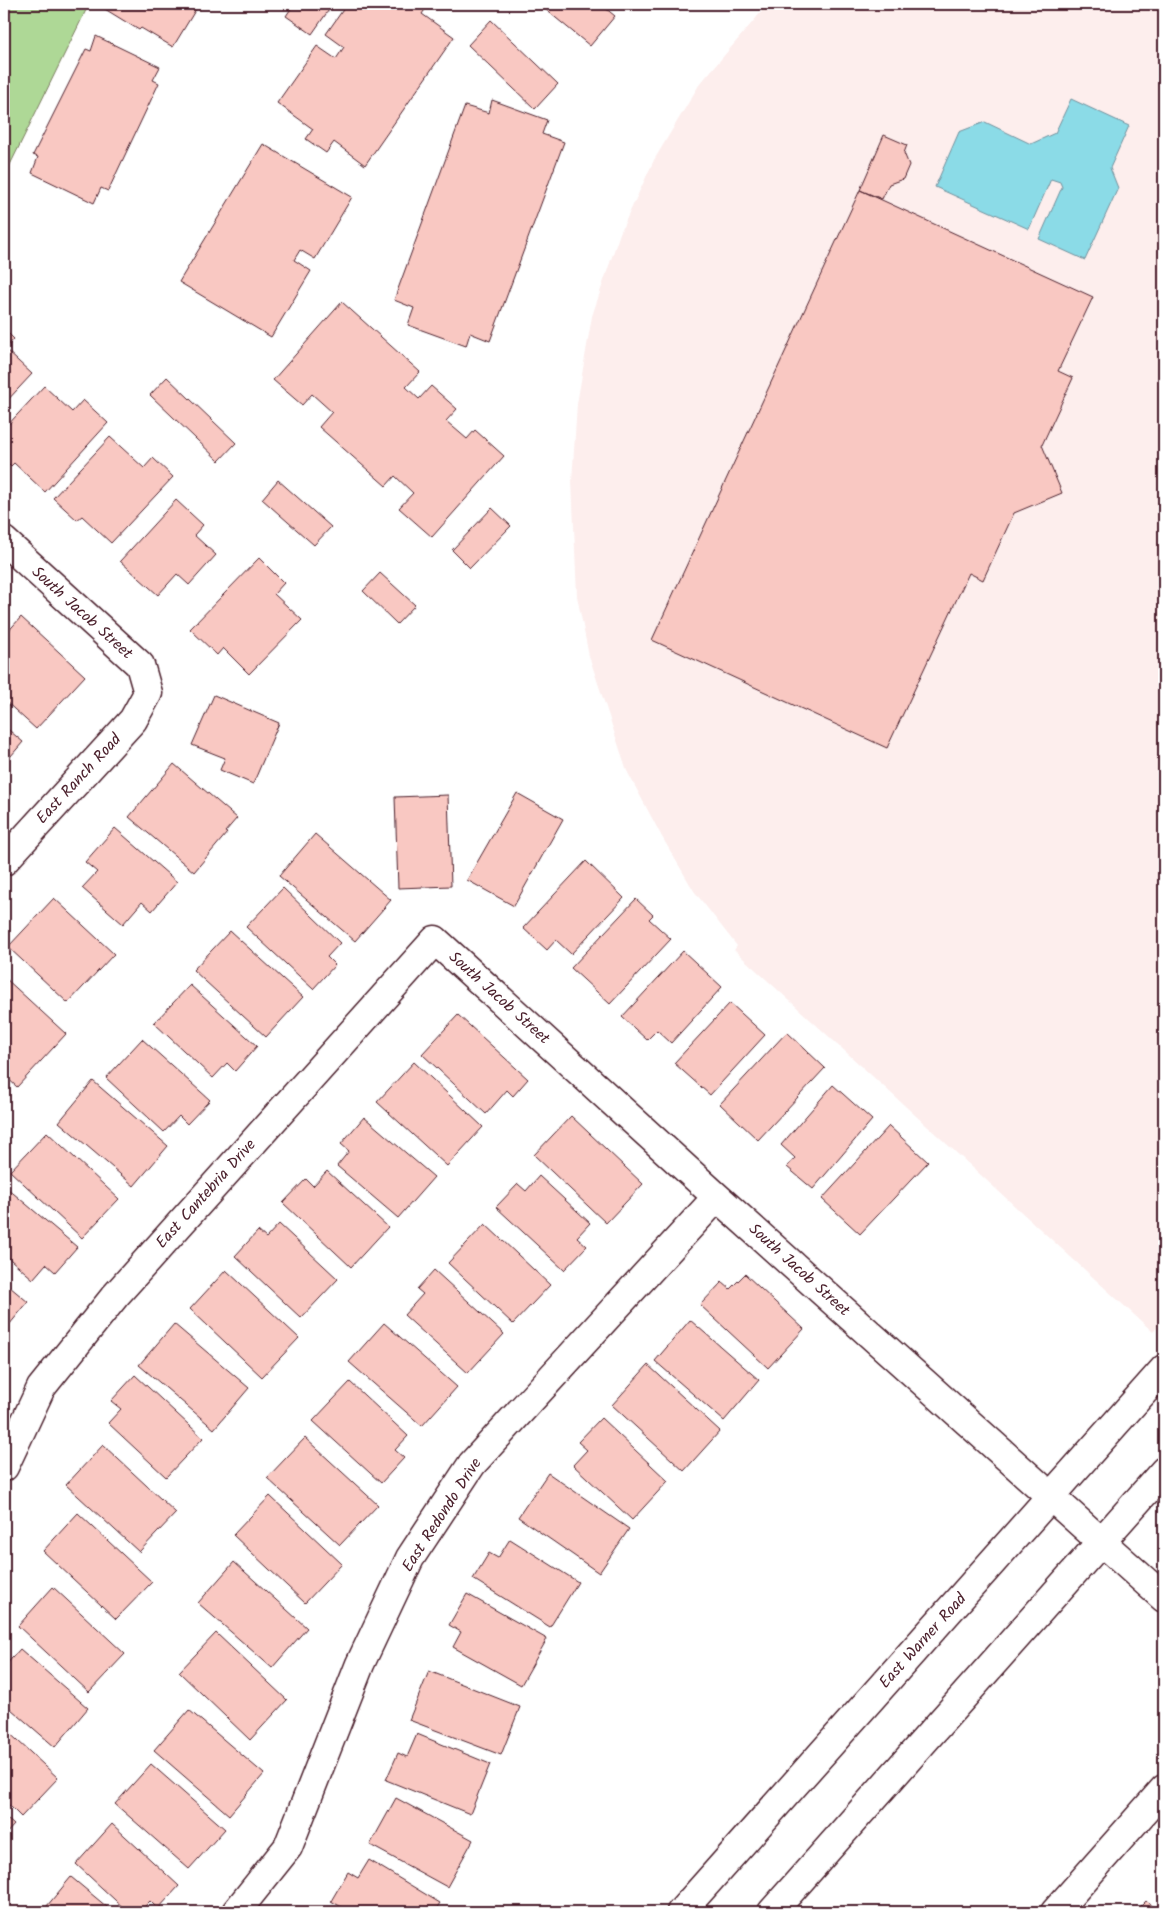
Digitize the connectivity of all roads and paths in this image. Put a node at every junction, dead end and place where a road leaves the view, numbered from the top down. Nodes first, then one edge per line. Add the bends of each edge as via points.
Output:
1 (4, 541) edge
2 (148, 693) joint
3 (4, 861) edge
4 (435, 940) joint
5 (717, 1197) junction
6 (1164, 1369) edge
7 (4, 1467) edge
8 (1164, 1472) edge
9 (1051, 1497) junction
10 (1102, 1542) junction
11 (1164, 1598) edge
12 (1164, 1789) edge
13 (236, 1912) edge
14 (681, 1912) edge
15 (772, 1912) edge
16 (1055, 1912) edge

1 - 2 street, South Jacob Street via 140,665
2 - 3 street, East Ranch Road via 133,720
4 - 5 street, South Jacob Street
4 - 7 street, East Cantebria Drive via 114,1296 41,1388
5 - 9 street, South Jacob Street
5 - 13 street, East Redondo Drive via 472,1464 410,1558 360,1664 288,1847
6 - 9 street, East Warner Road
8 - 10 street
9 - 10 street, South Jacob Street
9 - 14 street, East Warner Road
10 - 11 street, South Jacob Street
10 - 15 street
12 - 16 street

